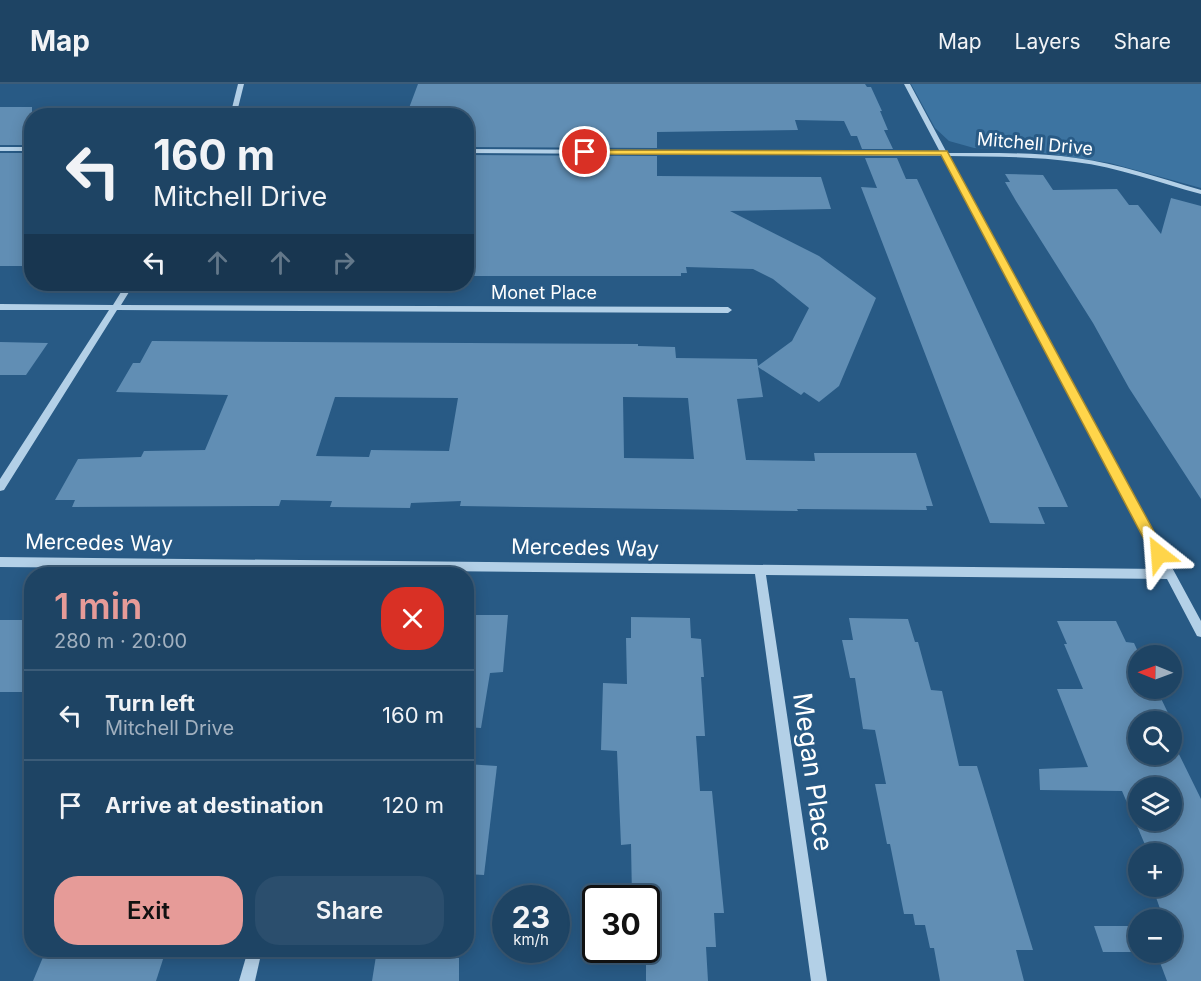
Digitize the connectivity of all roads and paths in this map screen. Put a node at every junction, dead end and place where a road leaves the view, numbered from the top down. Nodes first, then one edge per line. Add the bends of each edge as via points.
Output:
1 (241, 84) edge
2 (907, 84) edge
3 (235, 108) edge
4 (0, 148) edge
5 (24, 149) edge
6 (474, 151) edge
7 (944, 153) junction
8 (1201, 192) edge
9 (125, 291) edge
10 (0, 307) edge
11 (114, 308) junction
12 (728, 310) dead end
13 (0, 487) edge
14 (0, 562) edge
15 (221, 567) edge
16 (474, 570) edge
17 (760, 570) junction
18 (1170, 574) junction
19 (1201, 632) edge
20 (253, 957) edge
21 (247, 981) edge
22 (819, 981) edge

1 - 3 street
2 - 7 street
4 - 5 street
6 - 7 street, Mitchell Drive
7 - 8 street, Mitchell Drive via 1076,160
7 - 18 street
9 - 11 street
10 - 11 street, Monet Place
11 - 12 street, Monet Place
11 - 13 street
14 - 15 street, Mercedes Way
16 - 17 street, Mercedes Way
17 - 18 street, Mercedes Way
17 - 22 street, Megan Place
18 - 19 street
20 - 21 street

